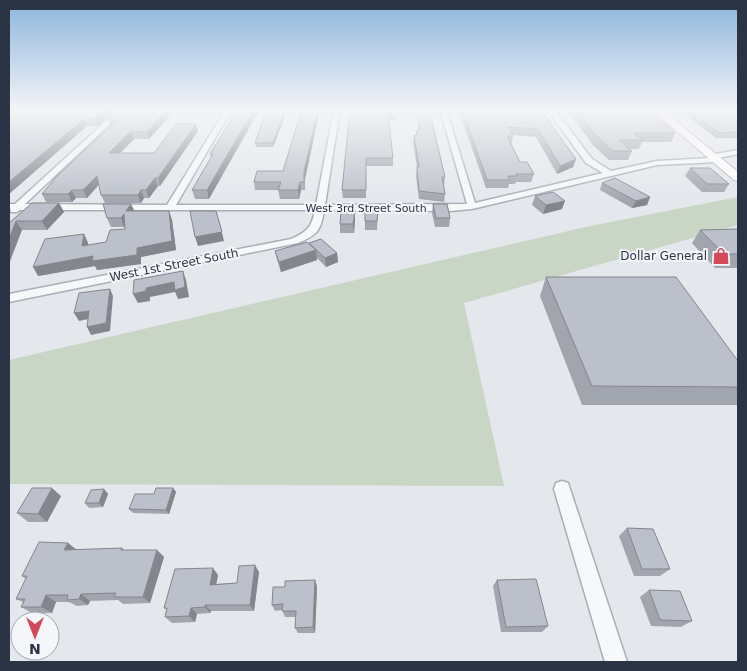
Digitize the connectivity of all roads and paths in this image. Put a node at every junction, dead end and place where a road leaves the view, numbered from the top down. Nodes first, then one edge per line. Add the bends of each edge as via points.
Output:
1 (88, 140) edge
2 (210, 140) edge
3 (332, 140) edge
4 (452, 140) edge
5 (573, 140) edge
6 (694, 140) edge
7 (738, 152) edge
8 (715, 158) junction
9 (610, 174) junction
10 (738, 178) edge
11 (472, 206) junction
12 (13, 207) edge
13 (170, 207) junction
14 (320, 208) junction
15 (9, 215) edge
16 (9, 298) edge
17 (562, 489) dead end
18 (616, 662) edge

1 - 12 street
2 - 13 street
3 - 14 street
4 - 11 street
5 - 9 street via 589,161
6 - 8 street
7 - 8 street, West 3rd Street South
8 - 9 street, West 3rd Street South via 657,163
8 - 10 street
9 - 11 street, West 3rd Street South
11 - 14 street, West 3rd Street South
12 - 13 street, West 3rd Street South
12 - 15 street
13 - 14 street, West 3rd Street South
14 - 16 street, West 1st Street South via 316,229 294,241
17 - 18 street

